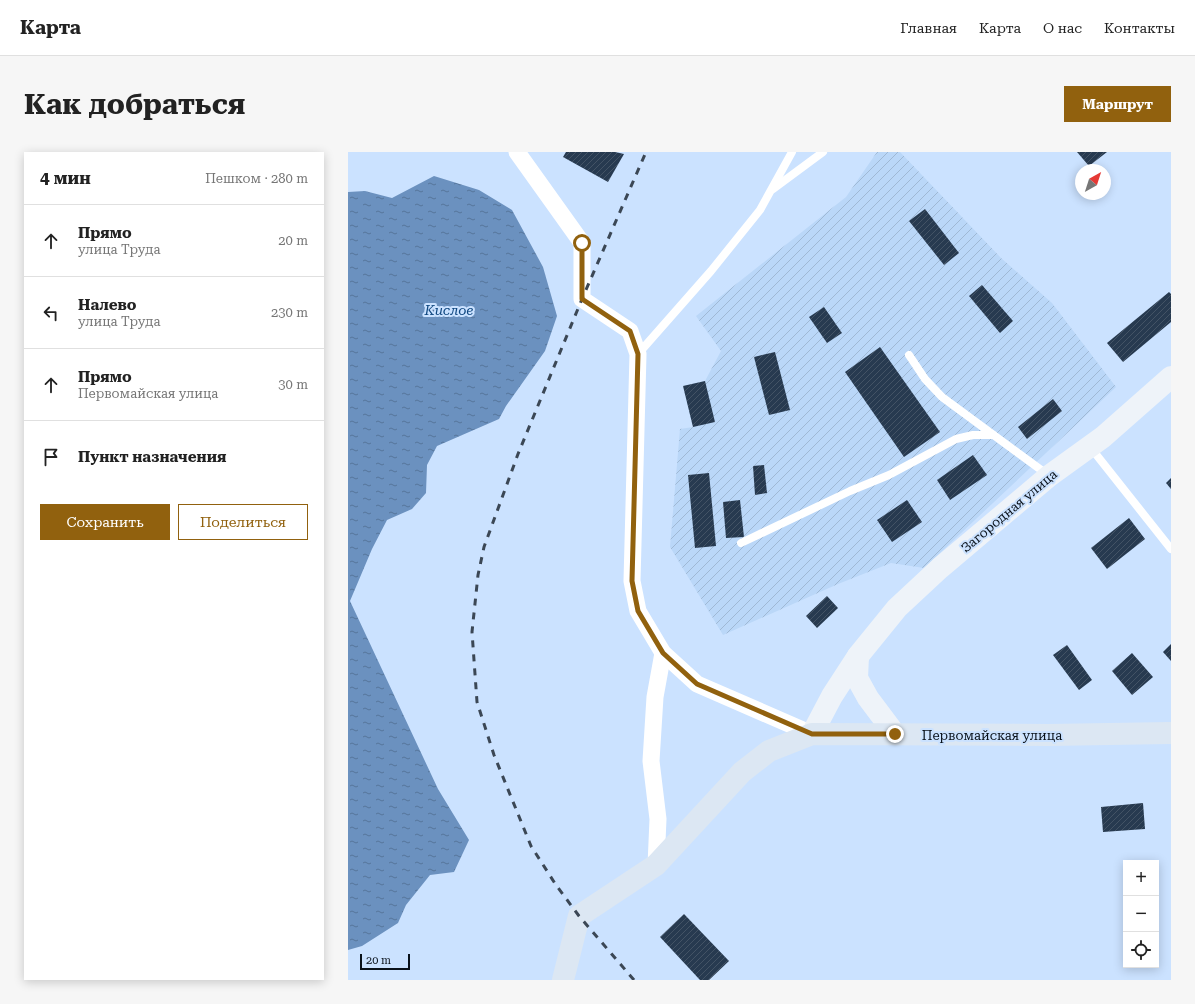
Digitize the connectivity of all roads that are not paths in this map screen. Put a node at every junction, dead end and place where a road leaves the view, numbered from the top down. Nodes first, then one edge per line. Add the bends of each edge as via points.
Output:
1 (517, 152) edge
2 (792, 152) edge
3 (823, 152) edge
4 (771, 190) junction
5 (638, 354) junction
6 (909, 355) dead end
7 (1171, 377) edge
8 (993, 435) junction
9 (1090, 447) junction
10 (1049, 476) junction
11 (741, 544) dead end
12 (1171, 549) edge
13 (663, 653) junction
14 (858, 656) junction
15 (1171, 733) edge
16 (812, 734) junction
17 (895, 734) junction
18 (656, 865) junction
19 (563, 980) edge

1 - 5 street via 582,243 582,299 630,331
2 - 4 lane
3 - 4 lane
4 - 5 lane via 760,210 711,271
5 - 13 street via 632,581 638,611
6 - 8 lane via 925,379 942,397
7 - 9 street, Загородная улица
8 - 10 lane
8 - 11 lane via 973,435 956,439 889,475
9 - 10 street, Загородная улица
9 - 12 lane
10 - 14 street, Загородная улица via 940,568 897,608
13 - 16 street via 697,684
13 - 18 street via 650,761 658,819
14 - 16 street, Загородная улица via 832,696
14 - 17 street via 857,678 868,698
15 - 17 main road, Первомайская улица
16 - 17 main road, Первомайская улица
16 - 18 main road via 769,751 742,772
18 - 19 main road via 579,916

